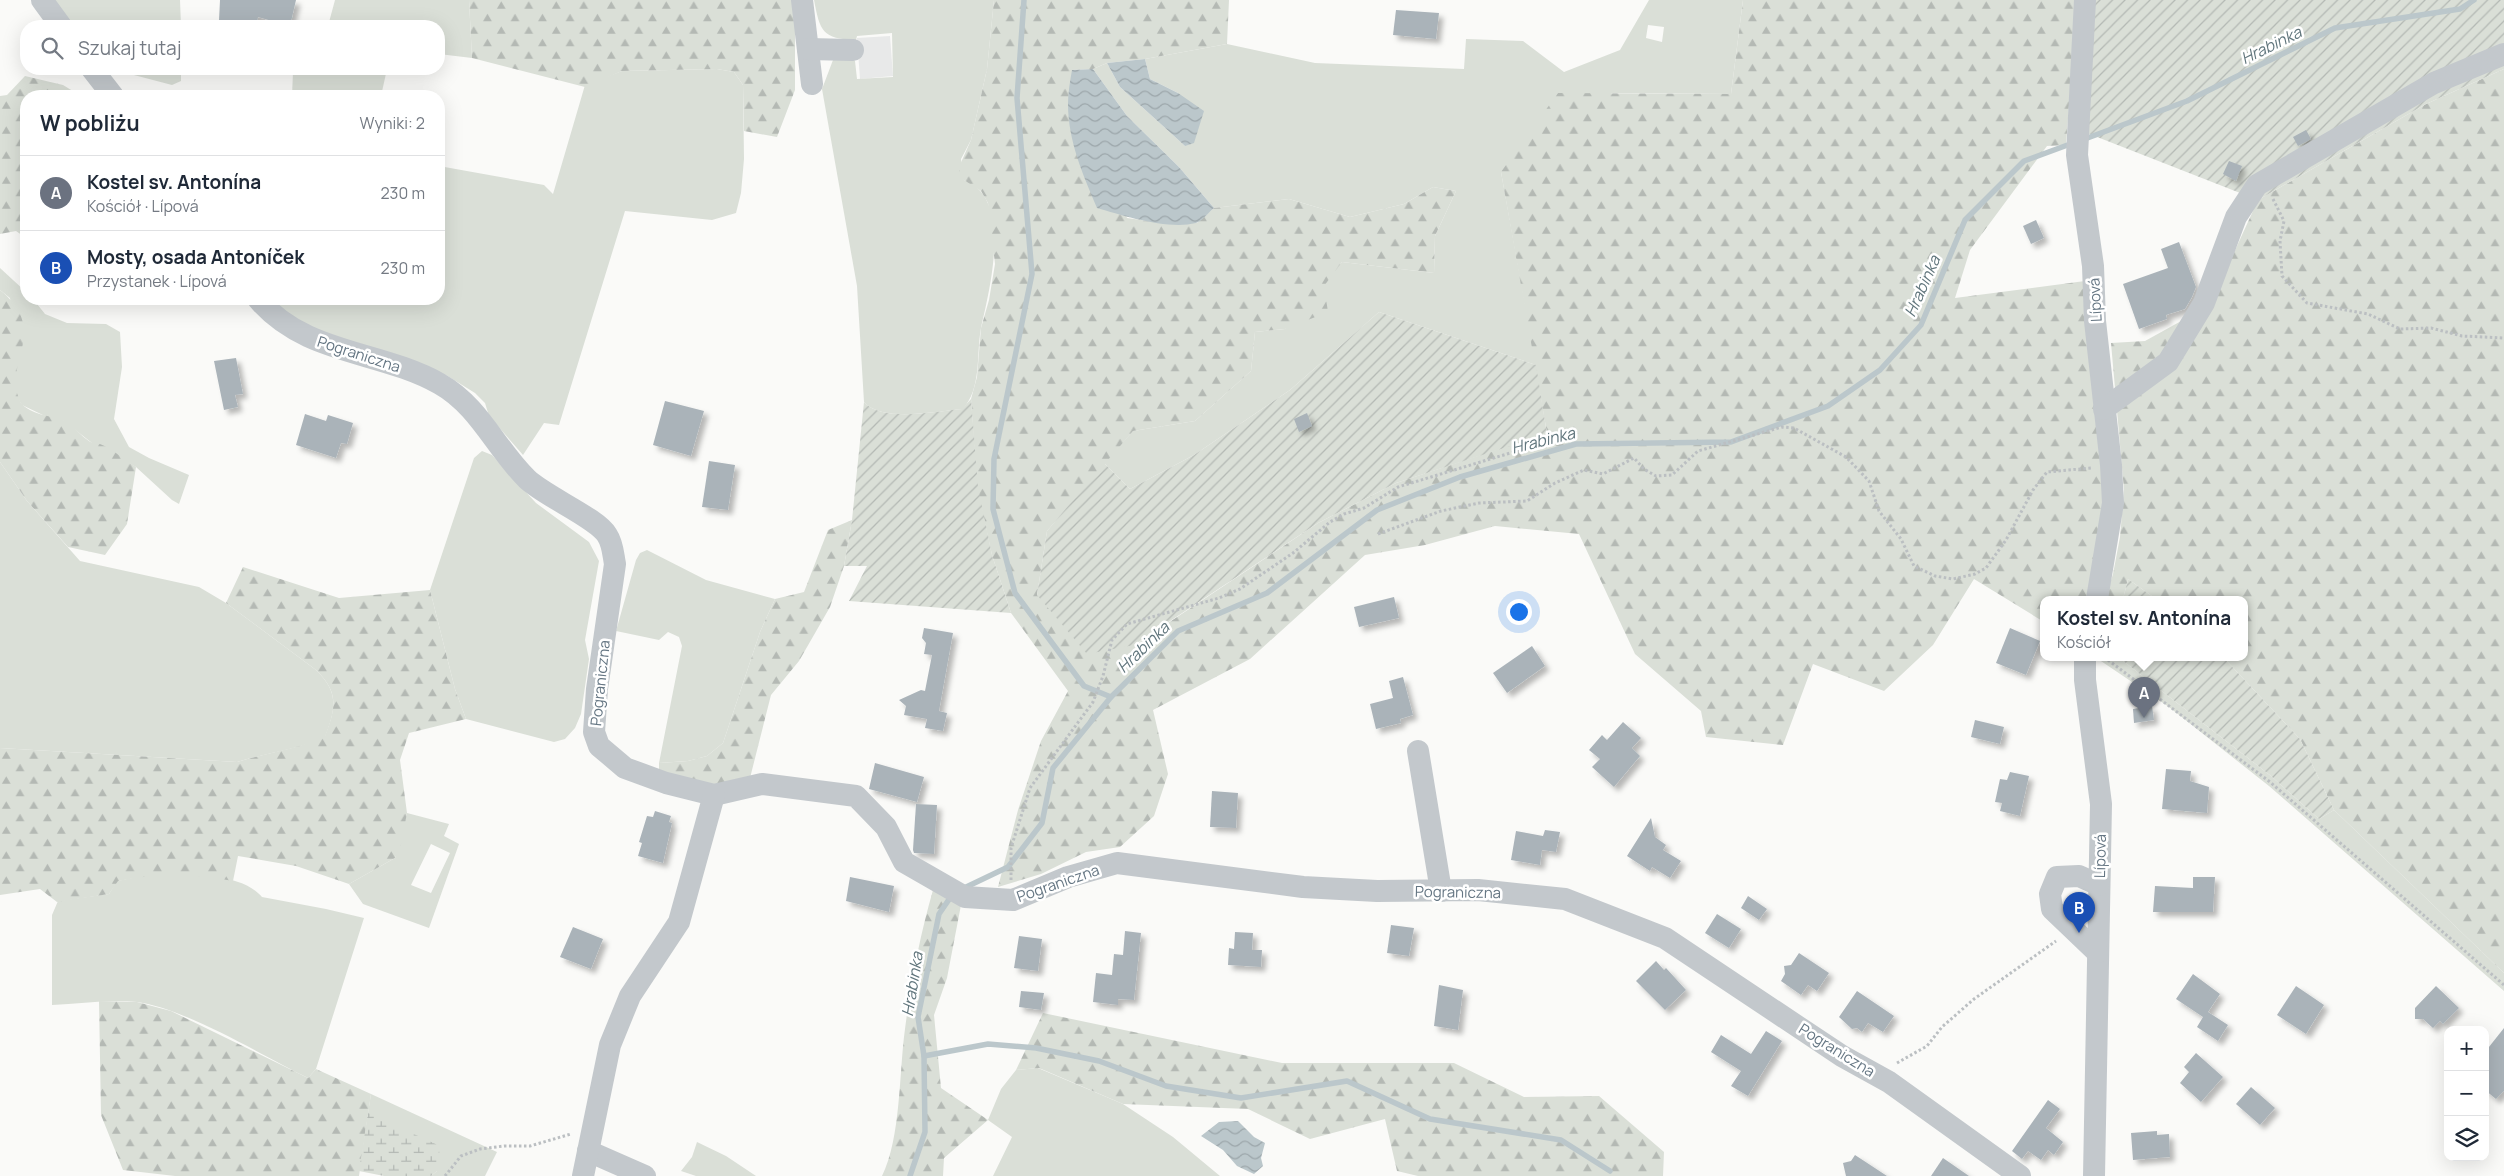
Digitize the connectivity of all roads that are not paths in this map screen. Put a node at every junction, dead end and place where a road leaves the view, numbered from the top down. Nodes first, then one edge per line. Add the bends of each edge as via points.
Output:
1 (42, 0) edge
2 (802, 0) edge
3 (2085, 0) edge
4 (57, 20) edge
5 (808, 49) junction
6 (853, 50) dead end
7 (2504, 54) edge
8 (97, 75) edge
9 (812, 84) dead end
10 (108, 90) edge
11 (263, 305) edge
12 (2104, 409) junction
13 (2098, 596) edge
14 (2085, 661) edge
15 (1418, 751) dead end
16 (714, 795) junction
17 (2099, 886) junction
18 (1441, 891) junction
19 (2097, 952) junction
20 (588, 1151) junction
21 (583, 1176) edge
22 (645, 1176) edge
23 (2020, 1176) edge
24 (2094, 1176) edge

1 - 4 street
2 - 5 street
3 - 12 street, Lípová via 2078,141 2080,182 2093,266
5 - 6 street
5 - 9 street
7 - 12 street via 2434,83 2257,186 2236,217 2204,303 2168,362
8 - 10 street
11 - 16 street, Pograniczna via 273,316 312,340 440,384 475,413 527,479 607,534 613,548 614,564 597,689 594,732 599,746 625,768
12 - 13 street, Lípová via 2113,503
14 - 17 street, Lípová via 2101,804
15 - 18 street
16 - 18 street, Pograniczna via 762,784 856,796 886,827 904,862 964,897 1013,900 1068,877 1117,863 1302,886
16 - 20 street via 679,922 630,996 610,1045
17 - 19 street, Lípová
17 - 19 street via 2080,876 2057,877 2050,894 2052,909
18 - 23 street, Pograniczna via 1478,890 1564,899 1665,938 1842,1056 1878,1075
19 - 24 street, Lípová
20 - 21 street
20 - 22 street

